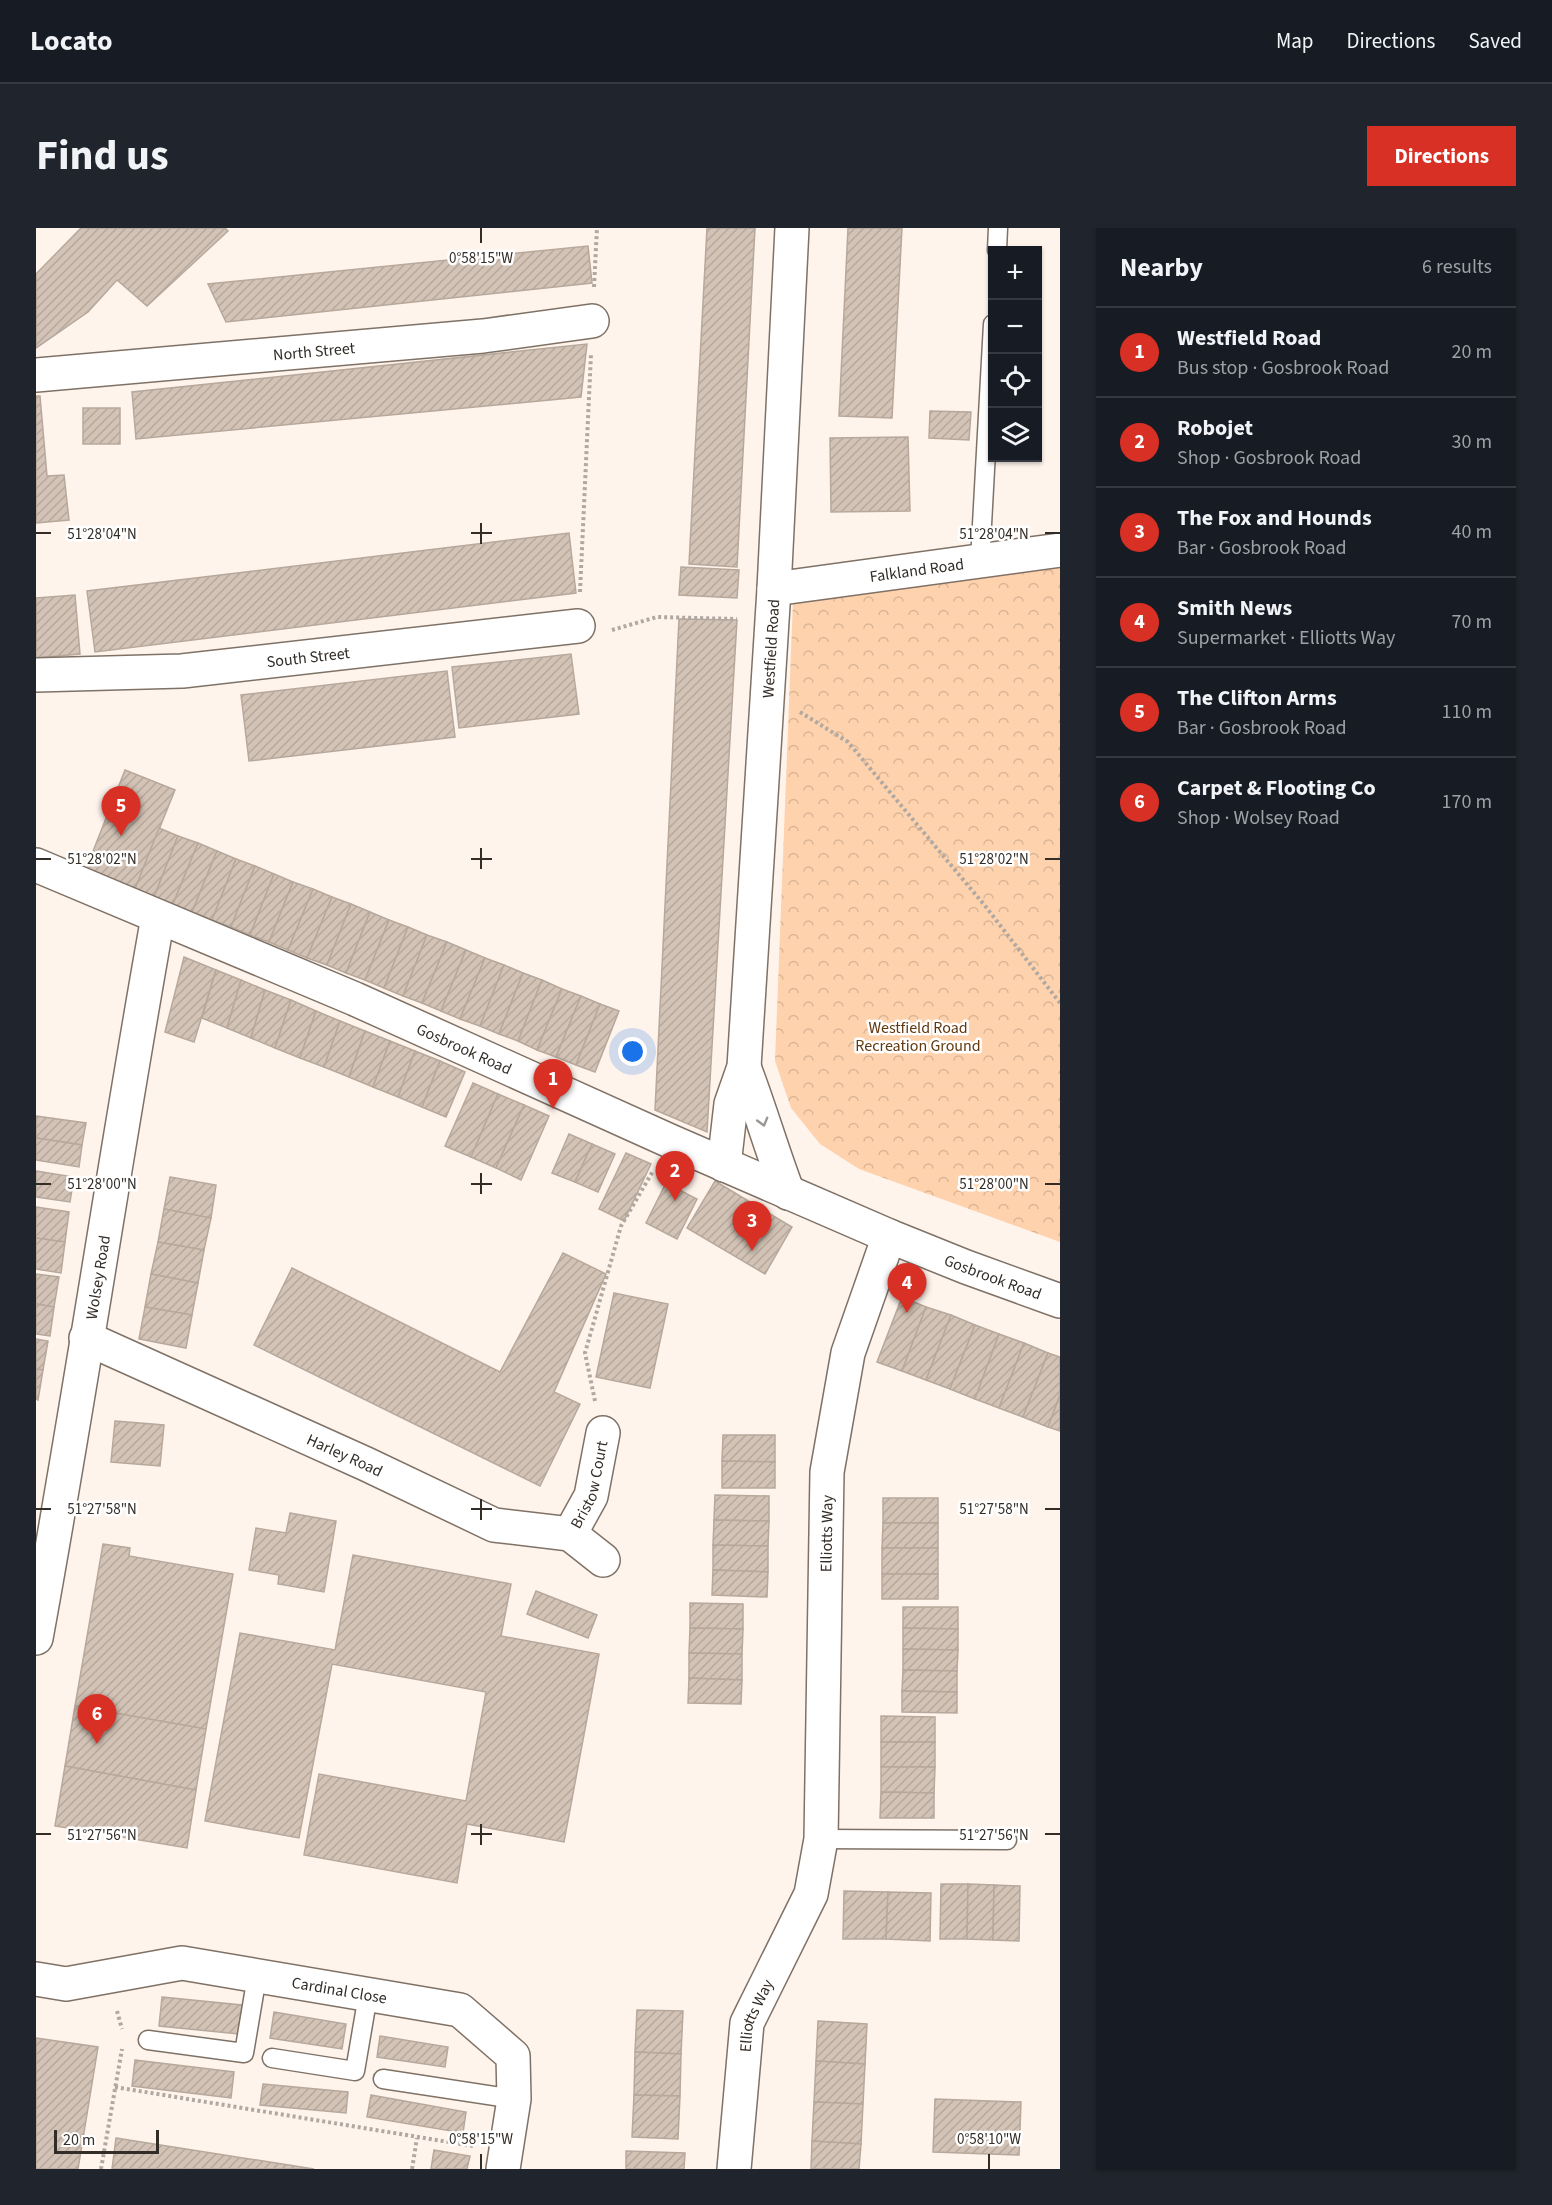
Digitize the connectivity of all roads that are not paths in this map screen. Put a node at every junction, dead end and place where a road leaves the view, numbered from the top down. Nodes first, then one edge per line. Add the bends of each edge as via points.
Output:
1 (792, 228) edge
2 (998, 228) edge
3 (996, 246) edge
4 (592, 321) road end
5 (991, 354) edge
6 (36, 375) edge
7 (1060, 550) edge
8 (980, 561) junction
9 (773, 605) junction
10 (578, 626) road end
11 (36, 675) edge
12 (36, 865) edge
13 (158, 917) junction
14 (744, 1066) junction
15 (724, 1165) junction
16 (788, 1193) junction
17 (889, 1236) junction
18 (1060, 1301) edge
19 (86, 1338) junction
20 (603, 1433) road end
21 (570, 1534) junction
22 (603, 1560) dead end
23 (43, 1562) edge
24 (36, 1638) edge
25 (821, 1839) junction
26 (1007, 1840) dead end
27 (257, 1976) junction
28 (36, 1979) edge
29 (368, 1995) junction
30 (148, 2040) dead end
31 (272, 2058) dead end
32 (383, 2079) dead end
33 (514, 2099) junction
34 (504, 2160) edge
35 (734, 2169) edge

1 - 9 street, Westfield Road
2 - 3 lane
4 - 6 street, North Street via 483,336
5 - 8 lane
7 - 8 street, Falkland Road
8 - 9 street, Falkland Road
9 - 14 street, Westfield Road
10 - 11 street, South Street via 183,671
12 - 13 street, Gosbrook Road
13 - 15 street, Gosbrook Road via 356,999
13 - 19 street, Wolsey Road
14 - 15 street, Westfield Road via 731,1104
14 -> 16 street, Westfield Road
15 - 16 street, Gosbrook Road
16 - 17 street, Gosbrook Road
17 - 18 street, Gosbrook Road
17 - 25 street, Elliotts Way via 848,1353 827,1472
19 - 21 street, Harley Road via 494,1525
19 - 23 street, Wolsey Road via 67,1468
20 - 21 street, Bristow Court via 591,1496
21 - 22 street
23 - 24 street, Wolsey Road
25 - 26 lane
25 - 35 street, Elliotts Way via 811,1894 747,2023
27 - 28 street, Cardinal Close via 183,1964 66,1984
27 - 29 street, Cardinal Close
27 - 30 lane via 244,2053
29 - 31 lane via 355,2071
29 - 33 street, Cardinal Close via 460,2010 513,2056
32 - 33 lane
33 - 34 street, Cardinal Close

